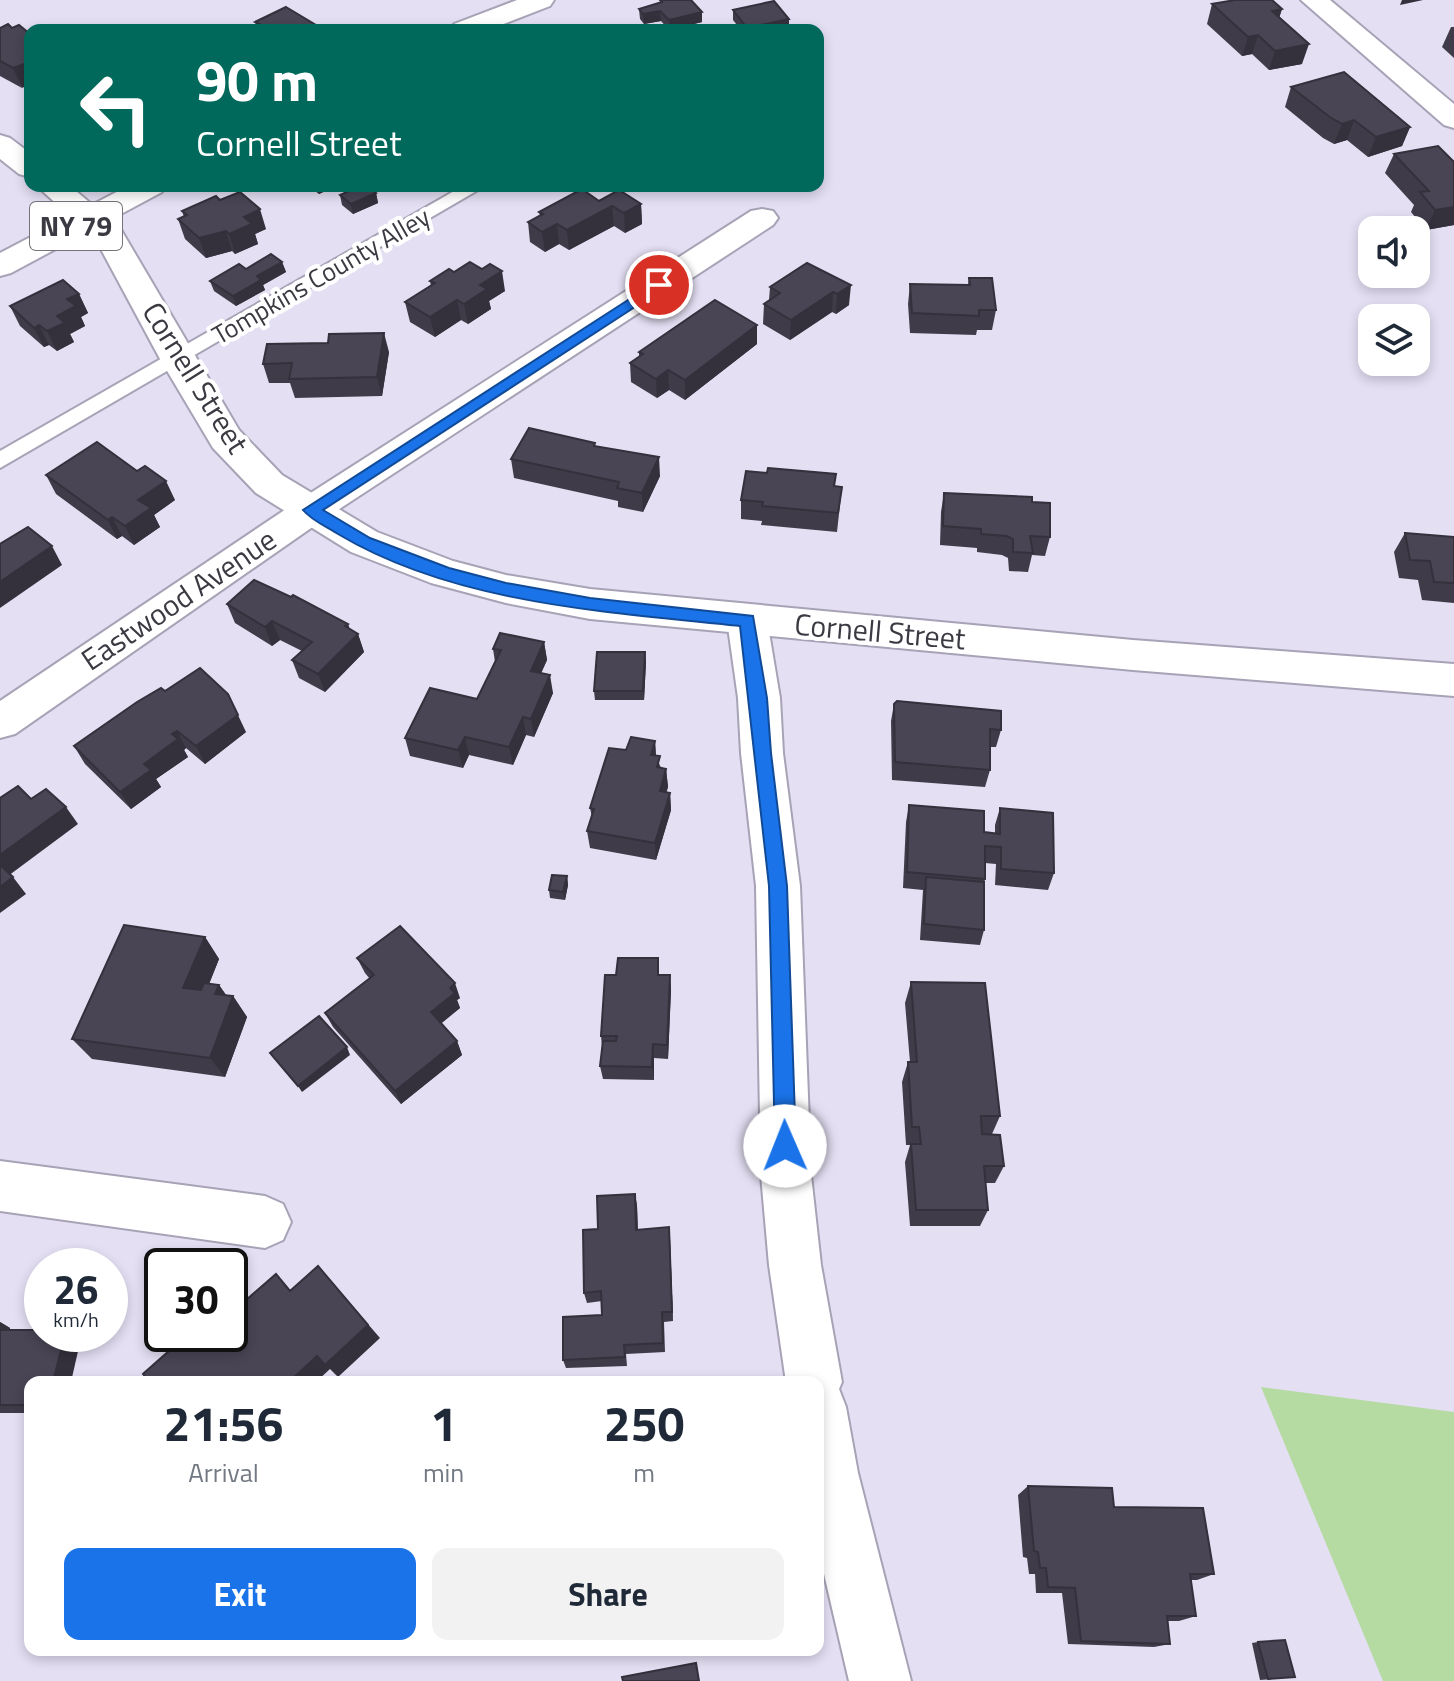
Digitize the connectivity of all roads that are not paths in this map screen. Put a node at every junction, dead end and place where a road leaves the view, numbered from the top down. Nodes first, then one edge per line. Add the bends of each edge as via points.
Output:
1 (541, 0) edge
2 (1314, 0) edge
3 (479, 24) edge
4 (1454, 119) edge
5 (0, 144) edge
6 (24, 163) edge
7 (60, 192) edge
8 (140, 192) edge
9 (466, 192) edge
10 (92, 218) junction
11 (762, 218) dead end
12 (0, 266) edge
13 (177, 359) junction
14 (0, 461) edge
15 (311, 510) junction
16 (747, 620) junction
17 (1454, 680) edge
18 (0, 722) edge
19 (0, 1186) edge
20 (265, 1222) dead end
21 (813, 1376) edge
22 (824, 1443) edge
23 (880, 1681) edge

1 - 3 main road
2 - 4 main road
5 - 6 main road
7 - 10 main road, Cornell Street
8 - 10 main road, NY 79
9 - 13 lane, Tompkins County Alley
10 - 12 main road, NY 79
10 - 13 main road, Cornell Street via 128,266
11 - 15 main road, Eastwood Avenue
13 - 14 lane, Tompkins County Alley
13 - 15 main road, Cornell Street via 226,439 269,484
15 - 16 main road, Cornell Street via 364,542 506,589 590,604
15 - 18 main road, Eastwood Avenue
16 - 17 main road, Cornell Street
16 - 21 main road via 778,886 786,1175
19 - 20 main road
22 - 23 main road

